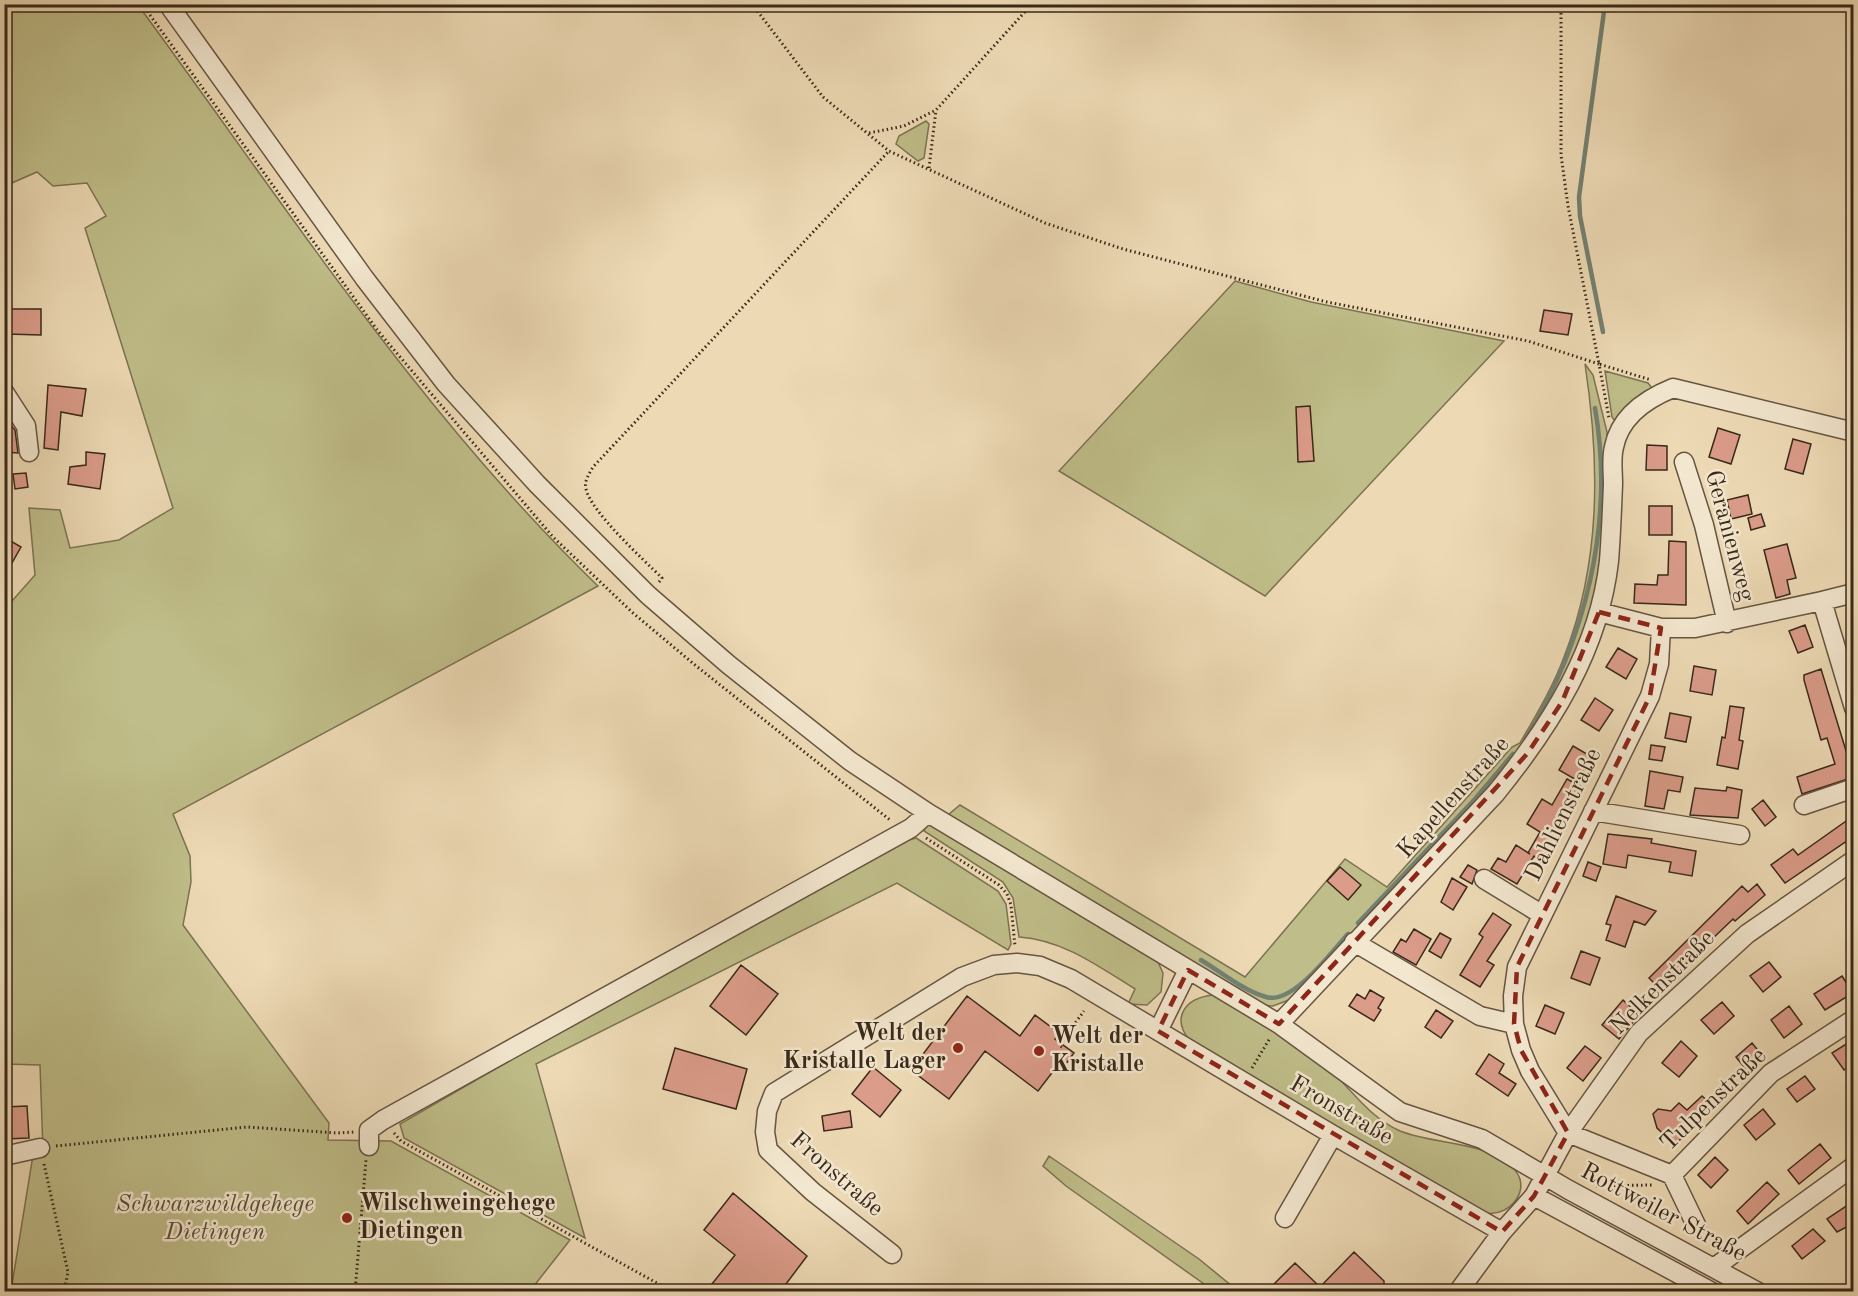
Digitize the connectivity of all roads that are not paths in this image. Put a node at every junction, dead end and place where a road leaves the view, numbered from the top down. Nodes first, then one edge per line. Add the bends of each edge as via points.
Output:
1 (168, 4) edge
2 (4, 392) edge
3 (1854, 432) edge
4 (29, 452) dead end
5 (1684, 462) dead end
6 (1854, 593) edge
7 (1822, 602) junction
8 (1599, 612) junction
9 (1727, 623) junction
10 (1661, 628) junction
11 (1854, 708) edge
12 (1854, 788) edge
13 (1804, 806) dead end
14 (1593, 811) junction
15 (928, 813) junction
16 (1740, 836) dead end
17 (1854, 860) edge
18 (1484, 879) dead end
19 (1541, 914) junction
20 (1354, 942) junction
21 (1188, 970) junction
22 (1854, 1018) edge
23 (1279, 1024) junction
24 (1514, 1024) junction
25 (1158, 1031) junction
26 (374, 1132) road end
27 (1568, 1133) junction
28 (1333, 1135) junction
29 (40, 1148) road end
30 (4, 1156) edge
31 (1854, 1167) edge
32 (1672, 1175) junction
33 (1546, 1178) junction
34 (1534, 1196) junction
35 (1285, 1218) dead end
36 (1696, 1225) dead end
37 (1502, 1232) junction
38 (892, 1254) dead end
39 (1715, 1267) junction
40 (1458, 1292) edge
41 (1712, 1292) edge
42 (1758, 1292) edge

1 - 15 street, Rottweiler Straße via 446,384 537,484 648,595 729,665 850,761
2 - 4 street via 26,426
3 - 8 street, Kapellenstraße via 1673,388 1638,406 1623,425 1614,447 1609,563
5 - 9 street, Geranienweg via 1704,525
6 - 7 street
7 - 9 street
7 - 11 street
8 - 10 street
8 - 20 street, Kapellenstraße via 1562,702 1527,754 1496,793
9 - 10 street
10 - 14 street, Dahlienstraße via 1659,664 1650,696
12 - 13 street
14 - 16 street
14 - 19 street, Dahlienstraße
15 - 21 street, Rottweiler Straße
15 - 26 street via 911,828
17 - 27 street, Nelkenstraße via 1747,934 1640,1033
18 - 19 street
19 - 24 street, Dahlienstraße via 1517,967
20 - 23 street, Kapellenstraße
20 - 24 street via 1480,1016
21 - 23 street, Rottweiler Straße
21 - 25 street
22 - 32 street, Tulpenstraße via 1772,1073
23 - 33 street, Rottweiler Straße via 1400,1112 1482,1140
24 - 27 street, Dahlienstraße via 1530,1071
25 - 28 street, Fronstraße
25 - 38 street, Fronstraße via 1071,979 1040,966 994,965 962,977 774,1093 767,1111 768,1150 813,1192
27 - 32 street, Tulpenstraße
27 - 33 street, Nelkenstraße
28 - 35 street
28 - 37 street, Fronstraße
29 - 30 street
31 - 39 street
32 - 36 street
33 - 34 street, Rottweiler Straße
33 - 39 street, Rottweiler Straße
34 - 37 street, Rottweiler Straße
34 - 41 street
37 - 40 street, Rottweiler Straße
39 - 42 street, Rottweiler Straße

